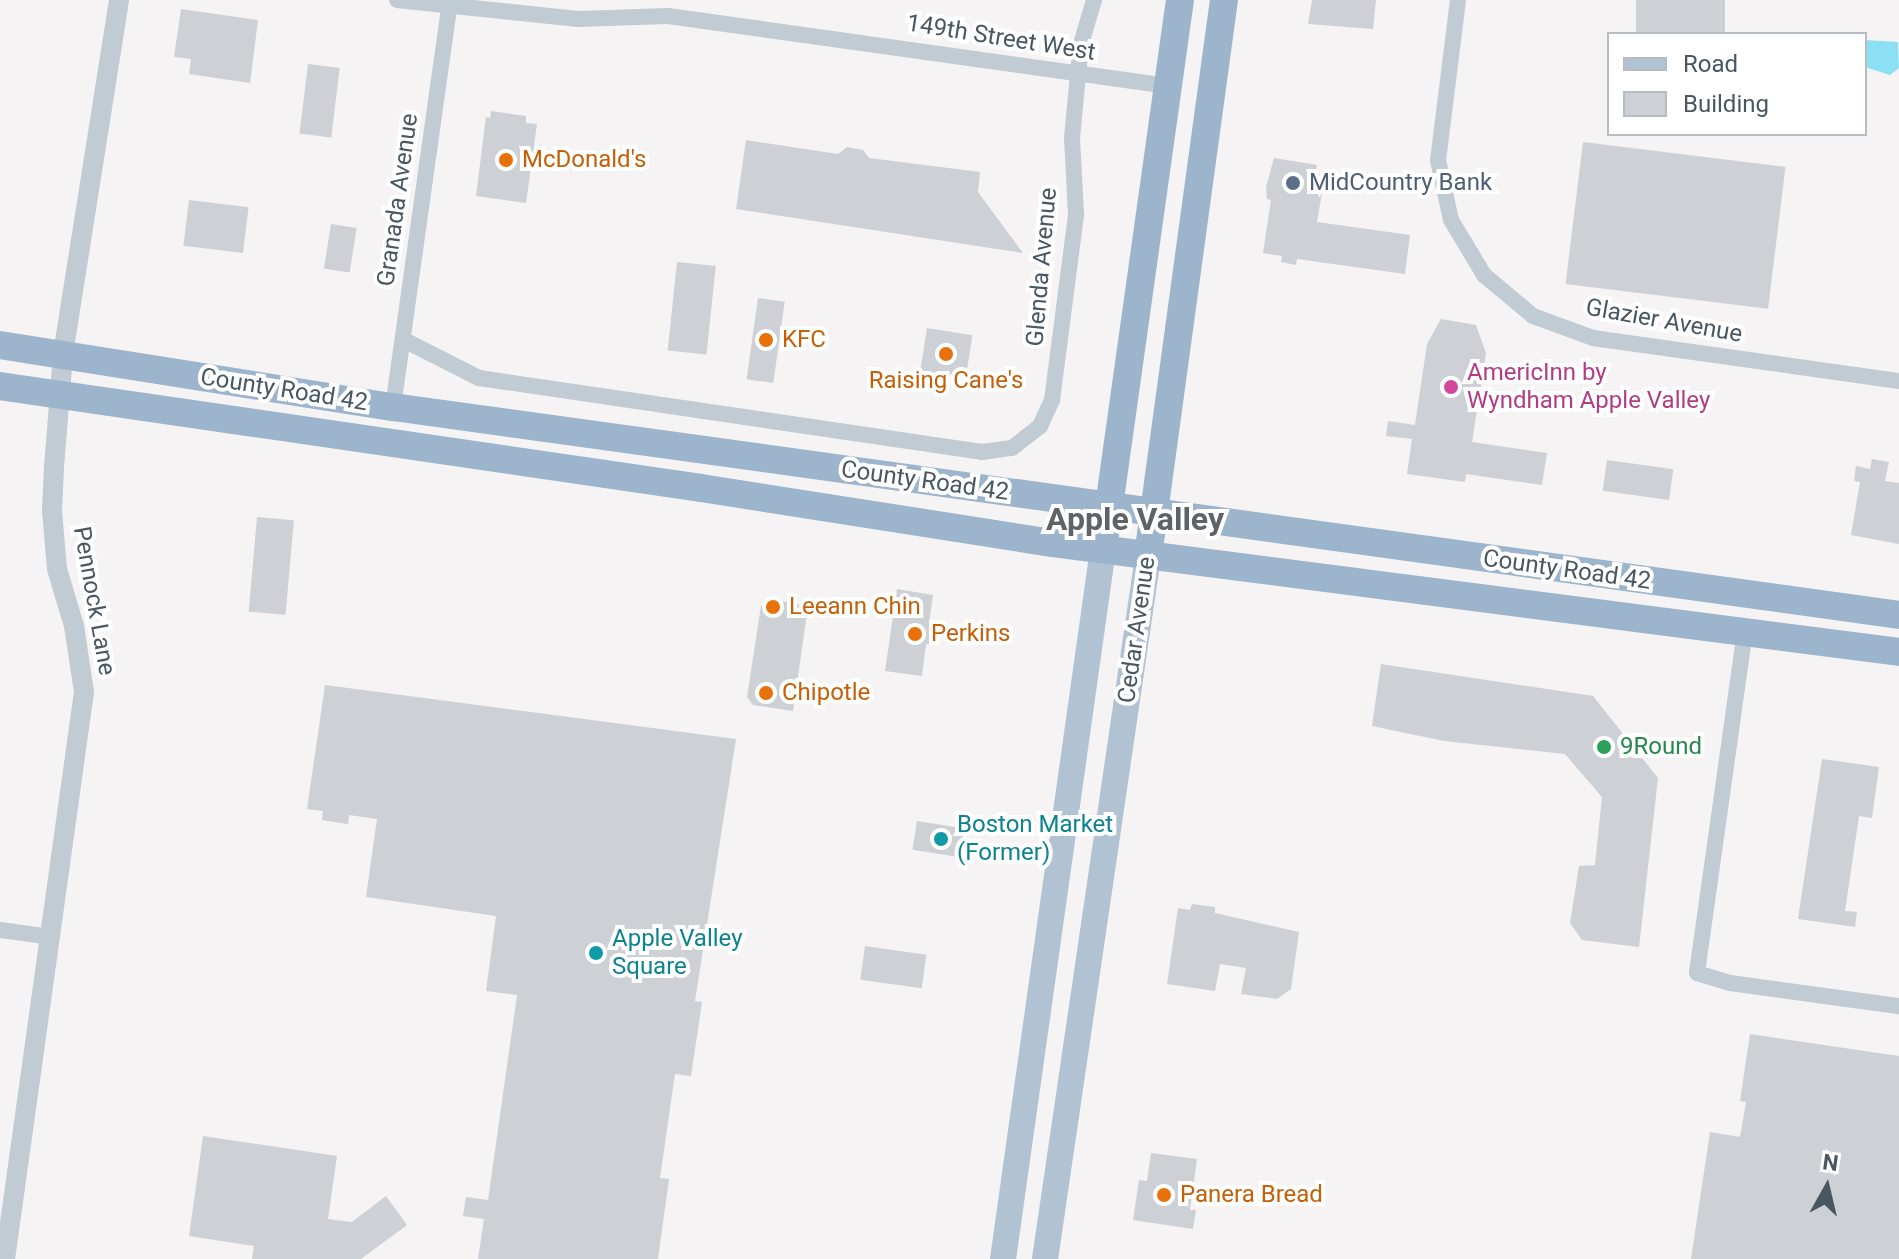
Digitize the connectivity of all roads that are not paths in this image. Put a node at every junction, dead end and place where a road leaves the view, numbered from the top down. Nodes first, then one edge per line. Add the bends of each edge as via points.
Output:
1 (119, 0) edge
2 (397, 0) edge
3 (1094, 0) edge
4 (1180, 0) edge
5 (1224, 0) edge
6 (1458, 0) edge
7 (449, 4) edge
8 (1078, 74) junction
9 (1168, 86) junction
10 (404, 340) junction
11 (0, 345) edge
12 (63, 354) junction
13 (1899, 381) edge
14 (0, 386) edge
15 (60, 395) junction
16 (393, 407) junction
17 (1109, 506) junction
18 (1155, 513) junction
19 (1103, 549) junction
20 (1148, 556) junction
21 (1899, 615) edge
22 (1745, 631) junction
23 (1899, 652) edge
24 (0, 930) edge
25 (51, 937) junction
26 (1899, 1006) edge
27 (7, 1193) edge
28 (5, 1259) edge
29 (1003, 1259) edge
30 (1045, 1259) edge

1 - 12 street, Pennock Lane
2 - 7 street, 149th Street West
3 - 8 street, Glenda Avenue
4 - 9 highway, Cedar Avenue
5 - 18 highway, Cedar Avenue
6 - 13 street, Glazier Avenue via 1438,160 1451,220 1484,275 1533,316 1593,338
7 - 8 street, 149th Street West via 578,19 668,16
7 - 10 street, Granada Avenue
8 - 9 street, 149th Street West
8 - 10 street, Glenda Avenue via 1072,138 1076,214 1052,400 1040,426 1012,448 982,452 479,378
9 - 17 highway, Cedar Avenue
10 - 16 street, Granada Avenue
11 - 12 highway, County Road 42
12 - 15 street, Pennock Lane
12 - 16 highway, County Road 42
14 - 15 highway, County Road 42
15 - 19 highway, County Road 42
15 - 25 street, Pennock Lane via 52,511 57,569 74,626 84,692
16 - 17 highway, County Road 42
17 - 18 highway, County Road 42
17 - 19 highway, Cedar Avenue
18 - 20 highway, Cedar Avenue
18 - 21 highway, County Road 42
19 - 20 highway, County Road 42
19 - 29 main road, Cedar Avenue
20 - 22 highway, County Road 42
20 - 30 main road, Cedar Avenue
22 - 23 highway, County Road 42
22 - 26 street via 1697,973 1730,983
24 - 25 street
25 - 27 street, Pennock Lane
27 - 28 street, Pennock Lane

